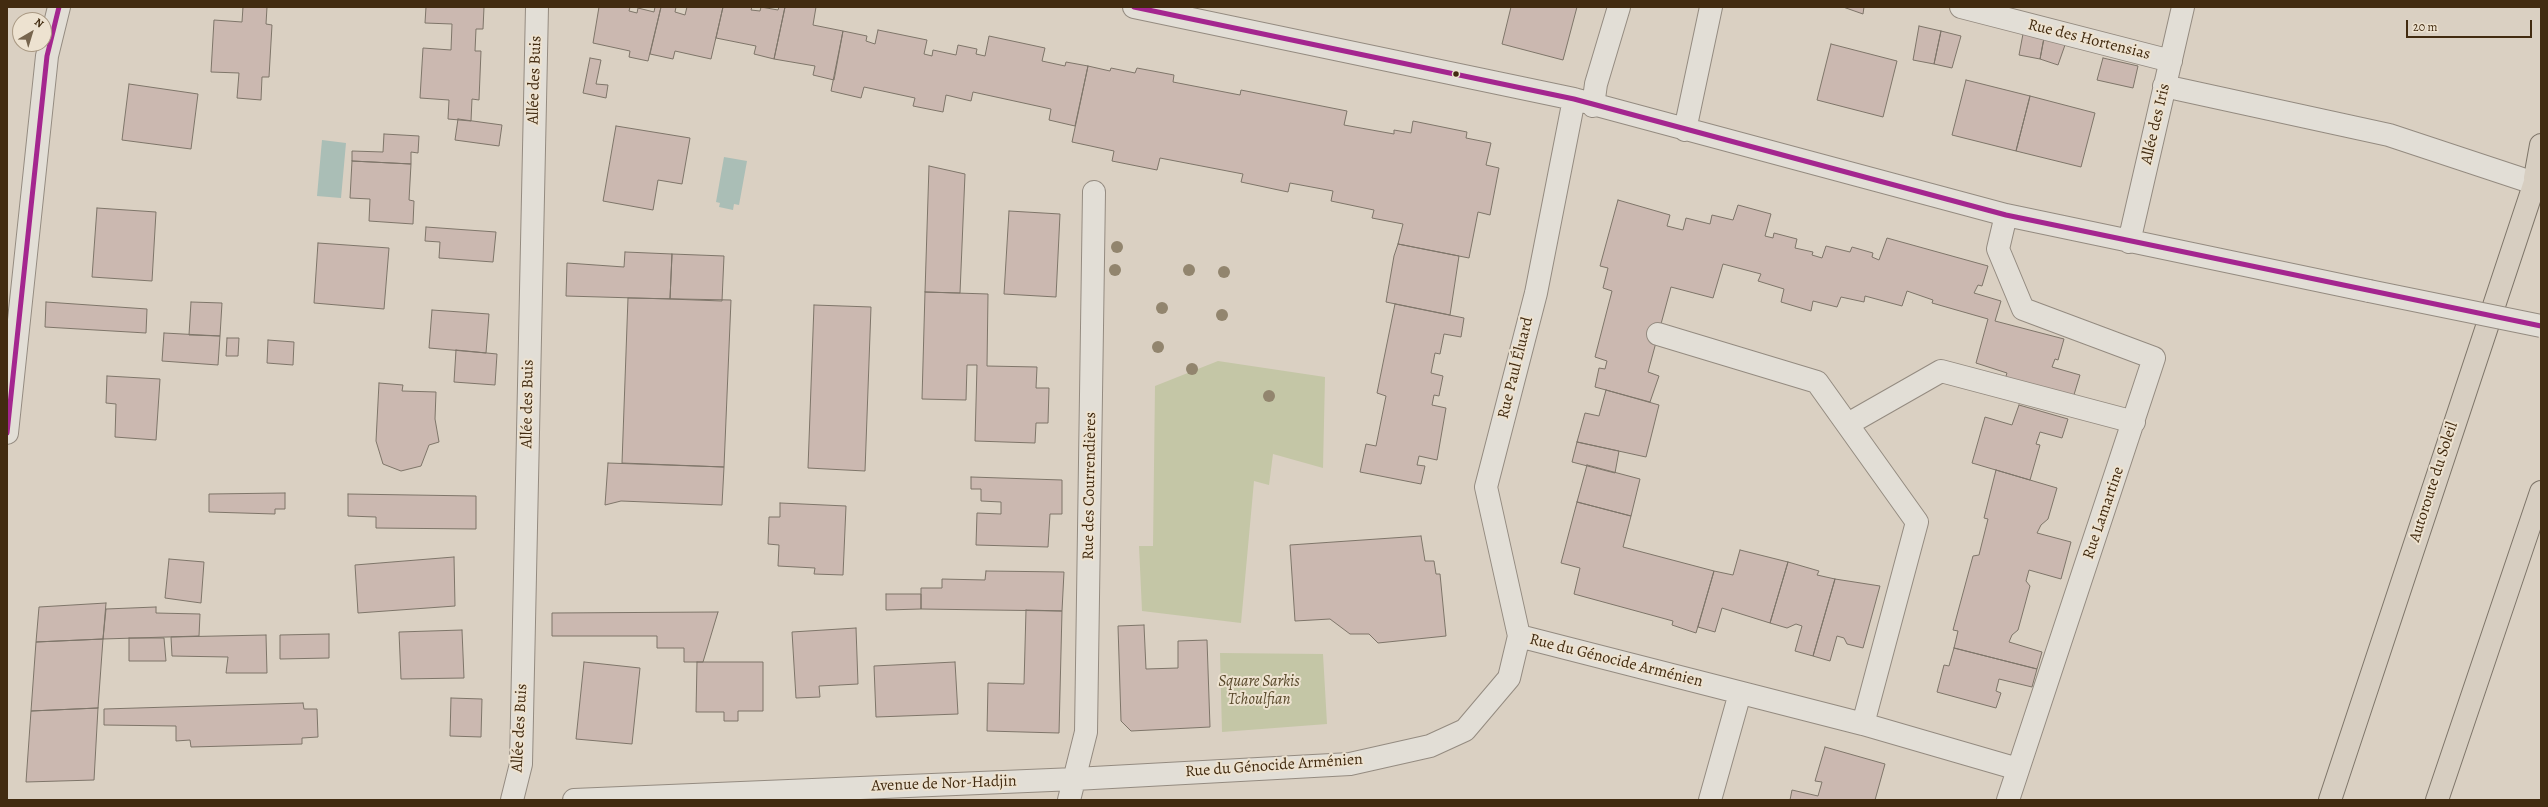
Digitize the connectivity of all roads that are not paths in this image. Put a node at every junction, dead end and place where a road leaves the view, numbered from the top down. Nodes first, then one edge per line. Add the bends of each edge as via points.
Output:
1 (50, 7) edge
2 (59, 7) edge
3 (537, 7) edge
4 (1134, 7) edge
5 (1618, 7) edge
6 (1711, 7) edge
7 (1961, 7) edge
8 (2184, 7) edge
9 (47, 56) junction
10 (2171, 61) junction
11 (2164, 86) junction
12 (1583, 102) junction
13 (1685, 130) junction
14 (2541, 145) edge
15 (2537, 174) edge
16 (1094, 192) dead end
17 (2006, 215) junction
18 (2129, 242) junction
19 (2541, 326) edge
20 (1658, 334) dead end
21 (2134, 422) junction
22 (1848, 424) junction
23 (7, 433) edge
24 (2541, 492) edge
25 (1519, 636) junction
26 (1740, 693) junction
27 (1863, 724) junction
28 (2018, 769) junction
29 (1074, 779) junction
30 (512, 800) edge
31 (574, 800) edge
32 (1069, 800) edge
33 (1710, 800) edge
34 (2008, 800) edge
35 (2330, 800) edge
36 (2437, 800) edge

1 - 9 street
2 - 9 street
3 - 30 street, Allée des Buis via 521,764
4 - 12 street
5 - 12 street, Rue Paul Éluard via 1596,84
6 - 13 street
7 - 10 street, Rue des Hortensias
8 - 10 street, Allée des Iris
9 - 23 street
10 - 11 street, Allée des Iris
11 - 15 street via 2389,134
11 - 18 street, Allée des Iris
12 - 13 street
12 - 25 street, Rue Paul Éluard via 1486,487
13 - 17 street
14 - 15 highway, Autoroute du Soleil
15 - 35 highway, Autoroute du Soleil
16 - 29 street, Rue des Courrendières via 1086,732
17 - 18 street
17 - 21 street, Rue Lamartine via 1998,249 2023,309 2154,358
18 - 19 street, bridge
20 - 22 street via 1817,382
21 - 22 street via 1941,371
21 - 28 street, Rue Lamartine
22 - 27 street via 1917,522
24 - 36 highway
25 - 26 street, Rue du Génocide Arménien
25 - 29 street, Rue du Génocide Arménien via 1509,678 1485,708 1465,730 1430,746 1350,764
26 - 27 street, Rue du Génocide Arménien
26 - 33 street
27 - 28 street, Rue du Génocide Arménien
28 - 34 street, Rue Lamartine
29 - 31 street, Avenue de Nor-Hadjin
29 - 32 street, Rue des Courrendières

